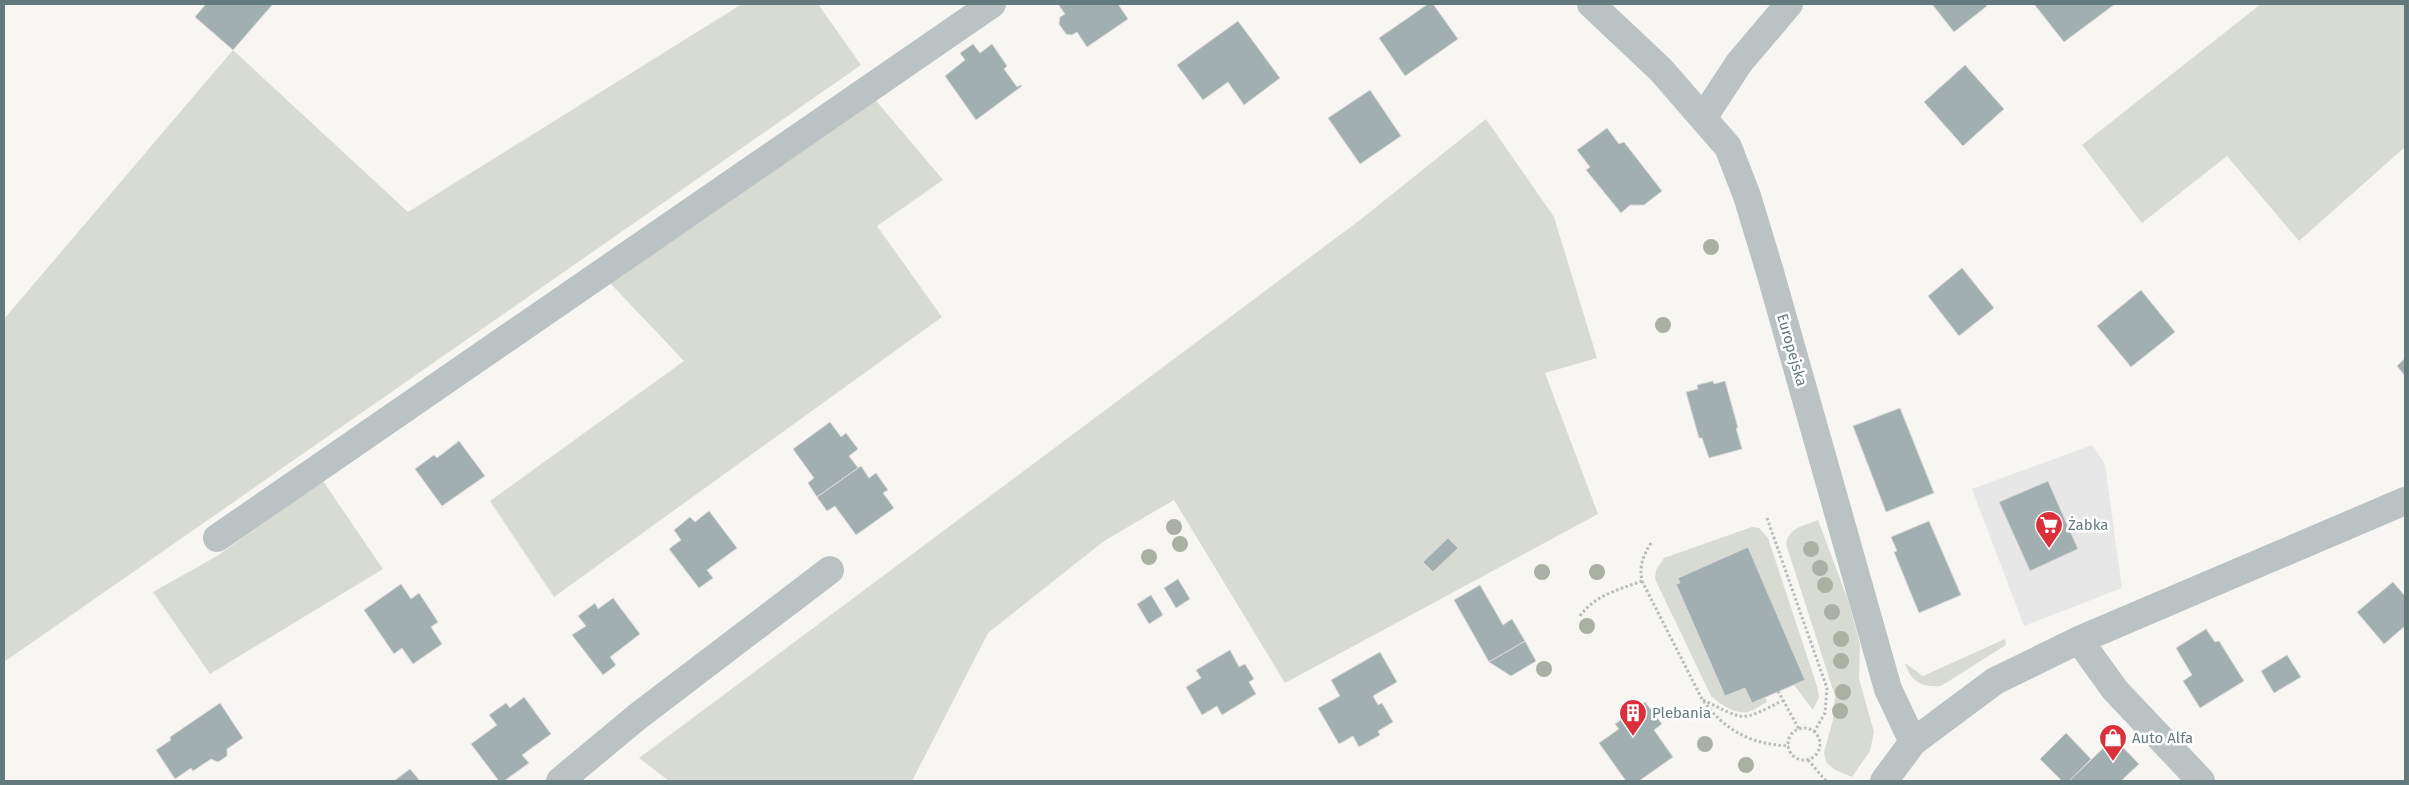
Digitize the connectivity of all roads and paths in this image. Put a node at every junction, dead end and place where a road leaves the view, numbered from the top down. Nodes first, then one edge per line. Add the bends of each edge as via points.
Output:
1 (992, 4) edge
2 (1591, 4) edge
3 (1789, 4) edge
4 (1703, 118) junction
5 (2405, 501) edge
6 (1767, 518) dead end
7 (216, 538) dead end
8 (1651, 544) dead end
9 (830, 570) dead end
10 (1642, 581) junction
11 (1580, 616) dead end
12 (2080, 640) junction
13 (1778, 691) dead end
14 (1702, 699) junction
15 (1782, 701) junction
16 (1799, 729) junction
17 (1814, 732) junction
18 (1913, 742) junction
19 (1789, 746) junction
20 (1808, 760) junction
21 (560, 781) edge
22 (1826, 781) edge
23 (1884, 781) edge
24 (2201, 781) edge

1 - 7 street
2 - 4 street, Europejska via 1661,70
3 - 4 street via 1739,63
4 - 18 street, Europejska via 1728,147 1747,196 1888,690
5 - 12 street
6 - 17 path via 1826,688 1825,713
8 - 10 path via 1640,568
9 - 21 street via 637,717
10 - 11 path via 1599,597
10 - 14 path
12 - 18 street via 1995,681
12 - 24 street via 2115,690
13 - 15 path
14 - 15 path via 1736,717 1745,718
14 - 19 path via 1714,715 1750,740
15 - 16 path
16 - 17 path
16 - 19 path via 1790,736
17 - 20 path via 1820,745
18 - 23 street
19 - 20 path via 1790,752 1798,759
20 - 22 path

